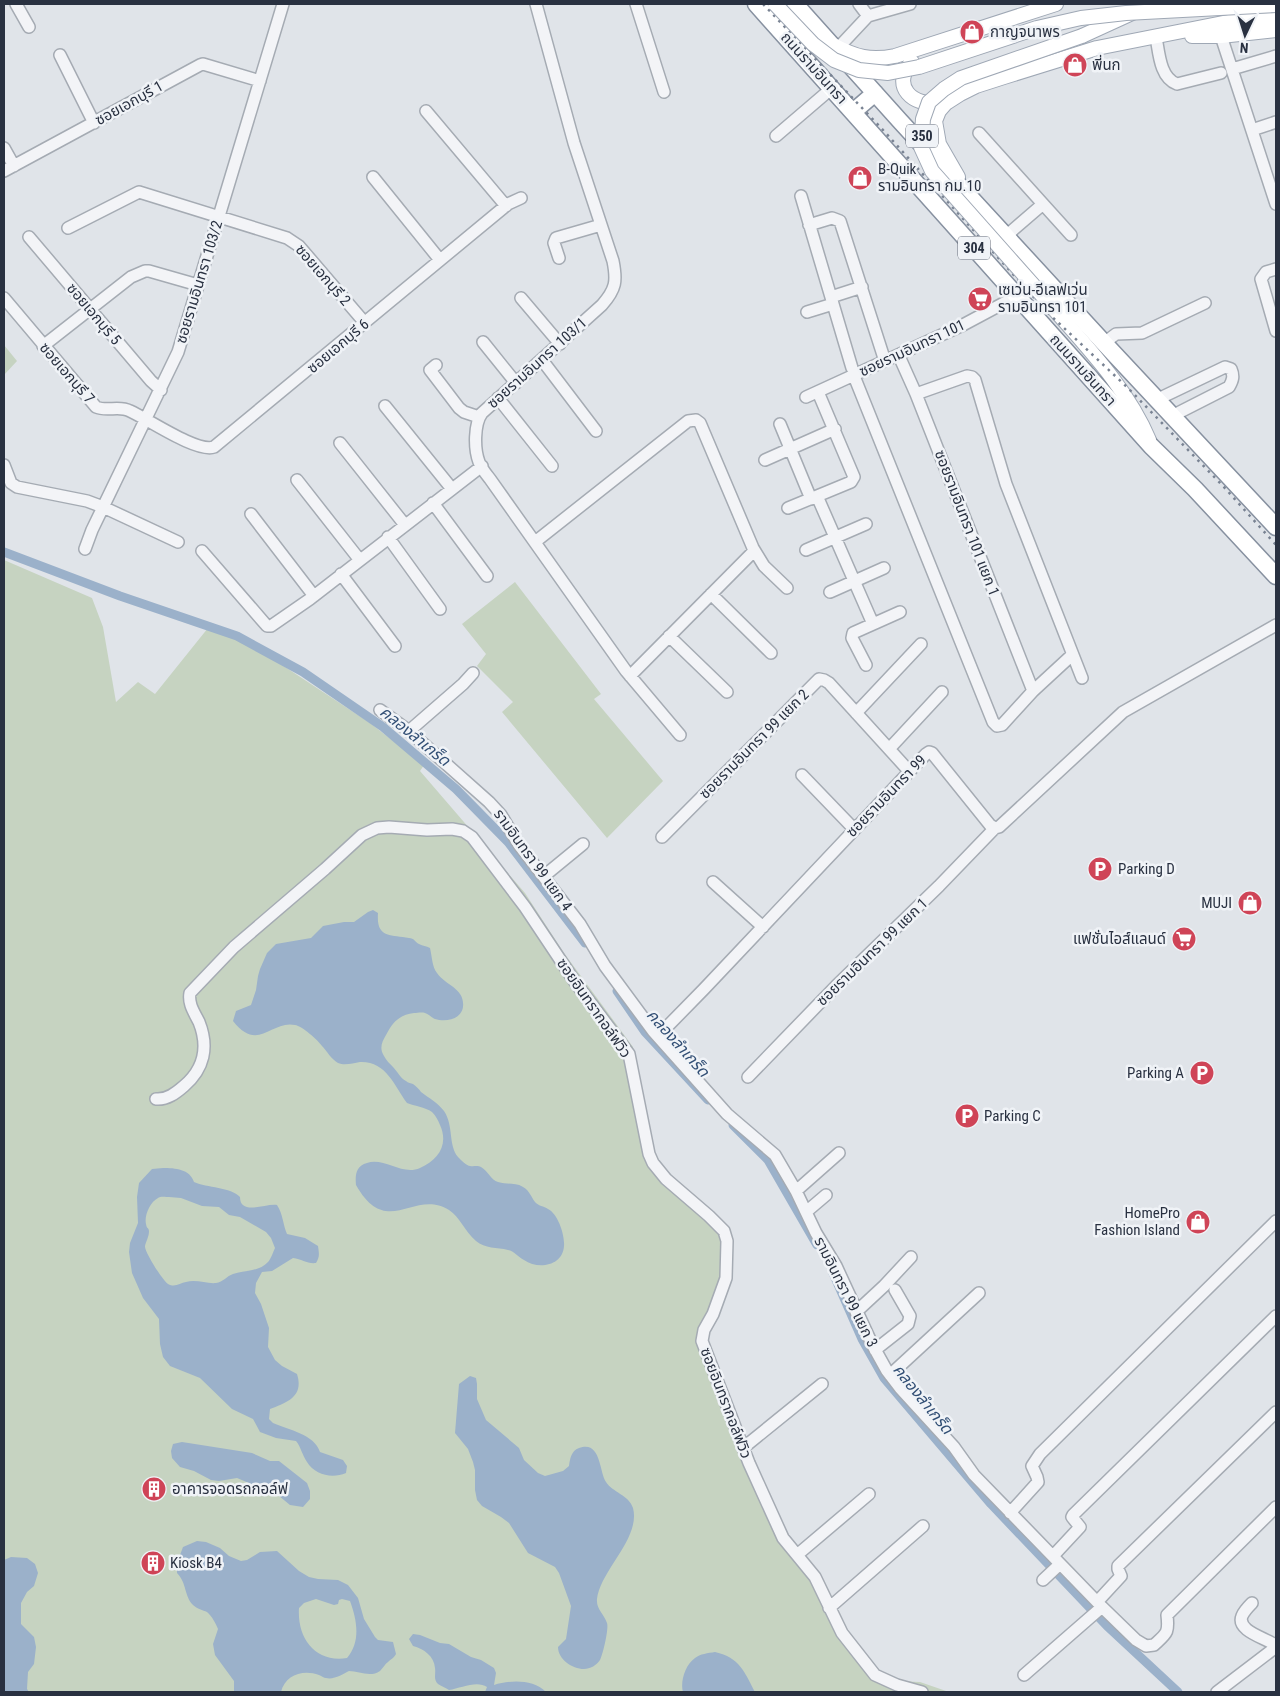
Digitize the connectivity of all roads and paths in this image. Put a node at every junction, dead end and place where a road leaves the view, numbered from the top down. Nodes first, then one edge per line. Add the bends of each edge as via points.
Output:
1 (16, 4) edge
2 (283, 4) edge
3 (536, 4) edge
4 (636, 4) edge
5 (756, 4) edge
6 (775, 4) edge
7 (795, 4) edge
8 (859, 4) edge
9 (910, 4) edge
10 (1056, 4) edge
11 (1152, 4) edge
12 (1276, 5) edge
13 (868, 16) junction
14 (1276, 20) edge
15 (816, 26) junction
16 (29, 27) dead end
17 (1276, 30) edge
18 (1163, 36) junction
19 (1221, 36) junction
20 (789, 40) junction
21 (834, 46) junction
22 (927, 46) junction
23 (60, 55) dead end
24 (1276, 56) edge
25 (1226, 71) junction
26 (260, 81) junction
27 (832, 88) junction
28 (664, 92) dead end
29 (875, 93) junction
30 (946, 103) junction
31 (426, 111) dead end
32 (854, 112) junction
33 (900, 121) junction
34 (94, 122) junction
35 (1276, 122) edge
36 (1252, 130) junction
37 (980, 133) dead end
38 (776, 136) dead end
39 (879, 140) junction
40 (4, 148) edge
41 (9, 169) edge
42 (373, 177) dead end
43 (1274, 189) edge
44 (801, 196) dead end
45 (969, 196) junction
46 (521, 198) dead end
47 (1043, 204) junction
48 (1276, 204) edge
49 (506, 206) junction
50 (219, 217) junction
51 (601, 225) junction
52 (809, 225) junction
53 (68, 228) dead end
54 (1071, 235) dead end
55 (1006, 236) junction
56 (28, 237) dead end
57 (559, 258) dead end
58 (440, 260) junction
59 (1276, 268) edge
60 (198, 285) junction
61 (862, 288) junction
62 (1017, 296) junction
63 (4, 298) edge
64 (521, 298) dead end
65 (832, 301) junction
66 (1205, 302) dead end
67 (89, 309) junction
68 (807, 312) dead end
69 (365, 323) junction
70 (1276, 331) edge
71 (483, 342) dead end
72 (1104, 343) junction
73 (560, 344) junction
74 (43, 346) junction
75 (883, 355) dead end
76 (899, 356) junction
77 (542, 360) junction
78 (436, 365) dead end
79 (853, 372) junction
80 (516, 383) junction
81 (161, 390) junction
82 (818, 392) junction
83 (916, 394) junction
84 (806, 397) dead end
85 (498, 398) junction
86 (1156, 400) junction
87 (385, 406) dead end
88 (1172, 416) junction
89 (479, 417) junction
90 (146, 420) junction
91 (780, 424) dead end
92 (835, 429) junction
93 (596, 431) dead end
94 (340, 443) dead end
95 (1151, 446) junction
96 (791, 449) junction
97 (765, 460) dead end
98 (4, 465) edge
99 (482, 466) junction
100 (552, 466) dead end
101 (296, 480) dead end
102 (452, 489) junction
103 (814, 497) junction
104 (433, 503) junction
105 (103, 507) junction
106 (788, 508) dead end
107 (251, 514) dead end
108 (866, 524) dead end
109 (404, 525) junction
110 (1276, 527) edge
111 (388, 537) junction
112 (835, 538) junction
113 (178, 542) dead end
114 (535, 542) junction
115 (85, 549) dead end
116 (754, 550) junction
117 (806, 550) dead end
118 (202, 551) dead end
119 (359, 560) junction
120 (884, 568) dead end
121 (342, 574) junction
122 (487, 576) dead end
123 (1276, 576) edge
124 (854, 581) junction
125 (787, 588) dead end
126 (830, 592) dead end
127 (711, 594) junction
128 (314, 596) junction
129 (440, 609) dead end
130 (900, 612) dead end
131 (874, 624) junction
132 (1276, 625) edge
133 (669, 636) junction
134 (921, 644) dead end
135 (395, 646) dead end
136 (771, 653) dead end
137 (1072, 655) junction
138 (866, 665) dead end
139 (473, 673) dead end
140 (630, 676) junction
141 (1082, 678) dead end
142 (1033, 691) junction
143 (727, 692) dead end
144 (942, 692) dead end
145 (380, 710) dead end
146 (856, 713) junction
147 (409, 731) junction
148 (680, 735) dead end
149 (889, 749) junction
150 (909, 771) junction
151 (802, 775) dead end
152 (995, 828) junction
153 (854, 829) junction
154 (662, 837) dead end
155 (584, 844) dead end
156 (544, 876) junction
157 (713, 882) dead end
158 (763, 927) junction
159 (658, 1036) junction
160 (748, 1077) dead end
161 (156, 1099) dead end
162 (839, 1153) dead end
163 (796, 1191) junction
164 (826, 1195) dead end
165 (806, 1212) junction
166 (1276, 1221) edge
167 (911, 1257) dead end
168 (895, 1290) dead end
169 (978, 1293) dead end
170 (856, 1312) junction
171 (1276, 1316) edge
172 (875, 1350) junction
173 (890, 1375) junction
174 (822, 1384) dead end
175 (1276, 1412) edge
176 (743, 1448) junction
177 (869, 1494) dead end
178 (1276, 1507) edge
179 (1010, 1513) junction
180 (923, 1526) dead end
181 (797, 1555) junction
182 (1052, 1568) junction
183 (1252, 1603) dead end
184 (829, 1608) junction
185 (1097, 1610) junction
186 (1276, 1647) edge
187 (1024, 1675) dead end
188 (922, 1692) edge
189 (1217, 1692) edge

1 - 16 street
2 - 26 street, ซอยรามอินทรา 103/2
3 - 51 street, ซอยรามอินทรา 103/1 via 574,143
4 - 28 street
5 - 20 highway, ถนนรามอินทรา / 304
6 - 12 main road, bridge via 813,44 834,60 859,70 888,73 1081,18
7 - 15 highway, ถนนรามอินทรา / 304
8 - 13 street
9 - 13 street
10 - 22 main road
11 - 95 main road, 350, bridge via 1082,36 962,78 944,89 929,102 923,119 921,147 932,171 1126,396
13 - 21 street
14 - 18 main road via 1233,22
15 - 20 highway via 808,38
15 - 21 highway, ถนนรามอินทรา / 304
17 - 19 main road
18 - 19 main road
18 - 25 street via 1165,73 1172,82 1177,84
18 - 30 main road via 1097,48 1022,71 976,86
19 - 25 street
20 - 27 highway, ถนนรามอินทรา / 304
21 - 22 main road via 873,59
21 - 29 highway, ถนนรามอินทรา / 304
22 - 30 main road via 909,66 903,80 906,92 923,103
23 - 34 street
24 - 25 street
25 - 36 street
26 - 34 street, ซอยเอกบุรี 1 via 203,64
26 - 50 street, ซอยรามอินทรา 103/2
27 - 32 highway, ถนนรามอินทรา / 304
27 - 38 street
29 - 32 highway
29 - 33 highway, ถนนรามอินทรา / 304
30 - 45 main road, 350 via 935,121 937,139
31 - 49 street
32 - 39 highway, ถนนรามอินทรา / 304
33 - 39 highway
33 - 45 highway, ถนนรามอินทรา / 304
34 - 41 street, ซอยเอกบุรี 1
35 - 36 street
36 - 43 street
37 - 47 street
39 - 62 highway, ถนนรามอินทรา / 304
40 - 41 street
42 - 58 street
43 - 48 street
44 - 52 street
45 - 55 highway, ถนนรามอินทรา / 304
46 - 49 street, ซอยเอกบุรี 6
47 - 54 street
47 - 55 street
49 - 58 street, ซอยเอกบุรี 6
50 - 53 street, ซอยเอกบุรี 2 via 139,192
50 - 60 street, ซอยรามอินทรา 103/2
50 - 69 street, ซอยเอกบุรี 2 via 294,241
51 - 57 street via 556,238 554,243
51 - 73 street, ซอยรามอินทรา 103/1 via 616,275 613,291
52 - 61 street via 832,218 840,222
52 - 65 street
55 - 72 highway, ถนนรามอินทรา / 304
56 - 67 street, ซอยเอกบุรี 5
58 - 69 street, ซอยเอกบุรี 6
59 - 70 street via 1266,272 1261,279
60 - 67 street via 145,271 131,276
60 - 81 street, ซอยรามอินทรา 103/2 via 178,352
61 - 65 street
61 - 75 street
62 - 76 street, ซอยรามอินทรา 101
62 - 95 highway, ถนนรามอินทรา / 304
63 - 74 street, ซอยเอกบุรี 7
64 - 73 street
65 - 68 street
65 - 79 street
66 - 72 street via 1142,333 1116,334
67 - 74 street
67 - 81 street, ซอยเอกบุรี 5
69 - 90 street, ซอยเอกบุรี 6 via 210,449
71 - 80 street
72 - 86 highway, ถนนรามอินทรา / 304
73 - 77 street, ซอยรามอินทรา 103/1
74 - 90 street, ซอยเอกบุรี 7 via 96,407 123,408
76 - 79 street, ซอยรามอินทรา 101
76 - 83 street, ซอยรามอินทรา 101 แยก 1
77 - 80 street, ซอยรามอินทรา 103/1
77 - 93 street
78 - 89 street via 430,370 452,400 464,412
79 - 82 street, ซอยรามอินทรา 101
79 - 142 street via 993,722 997,726 1002,725
80 - 85 street, ซอยรามอินทรา 103/1
81 - 90 street, ซอยรามอินทรา 103/2
82 - 84 street, ซอยรามอินทรา 101
82 - 92 street
83 - 137 street via 967,376 975,380 1006,484
83 - 142 street, ซอยรามอินทรา 101 แยก 1
85 - 89 street, ซอยรามอินทรา 103/1
85 - 100 street
86 - 88 highway, ถนนรามอินทรา / 304
86 - 88 street via 1225,367 1231,369 1233,379 1229,387
87 - 102 street
88 - 110 highway, ถนนรามอินทรา / 304
89 - 99 street, ซอยรามอินทรา 103/1 via 476,433
90 - 105 street, ซอยรามอินทรา 103/2
91 - 96 street
92 - 96 street
92 - 103 street via 854,477 851,482
94 - 109 street
95 - 123 highway, ถนนรามอินทรา / 304
96 - 97 street
96 - 103 street
98 - 105 street via 11,483 17,487
99 - 102 street
99 - 114 street, ซอยรามอินทรา 103/1
101 - 119 street
102 - 104 street
103 - 106 street
103 - 112 street
104 - 109 street
104 - 122 street
105 - 113 street
105 - 115 street, ซอยรามอินทรา 103/2
107 - 128 street
108 - 112 street
109 - 111 street
111 - 119 street
111 - 129 street
112 - 117 street
112 - 124 street
114 - 116 street via 693,420 700,422
114 - 140 street, ซอยรามอินทรา 103/1
116 - 125 street via 764,566
116 - 127 street
118 - 128 street via 267,626 275,625
119 - 121 street
120 - 124 street
121 - 128 street
121 - 135 street
124 - 126 street
124 - 131 street
127 - 133 street
127 - 136 street
130 - 131 street
131 - 138 street via 852,636
132 - 152 street via 1123,712
133 - 140 street
133 - 143 street
134 - 146 street
137 - 141 street
137 - 142 street
139 - 147 street
140 - 148 street, ซอยรามอินทรา 103/1
144 - 149 street
145 - 147 street, รามอินทรา 99 แยก 4
146 - 149 street, ซอยรามอินทรา 99 แยก 2
146 - 154 street, ซอยรามอินทรา 99 แยก 2 via 829,683 819,679
147 - 156 street, รามอินทรา 99 แยก 4 via 489,802
149 - 150 street, ซอยรามอินทรา 99 แยก 2
150 - 152 street, ซอยรามอินทรา 99 via 926,754 932,753
150 - 153 street, ซอยรามอินทรา 99
151 - 153 street
152 - 160 street, ซอยรามอินทรา 99 แยก 1
153 - 158 street, ซอยรามอินทรา 99
155 - 156 street
156 - 159 street, รามอินทรา 99 แยก 4
157 - 158 street
158 - 159 street, ซอยรามอินทรา 99
159 - 163 street, รามอินทรา 99 แยก 3 via 727,1114 775,1155
161 - 176 street, ซอยอินทรากอล์ฟวิว via 163,1100 179,1091 189,1082 202,1060 204,1036 189,1002 190,993 234,947 350,844 377,828 463,831 490,860 629,1054 648,1154 653,1163 666,1179 724,1231 727,1241 726,1278 702,1341
162 - 163 street
163 - 165 street, รามอินทรา 99 แยก 3
164 - 165 street
165 - 170 street, รามอินทรา 99 แยก 3 via 836,1266
166 - 179 street via 1040,1454 1032,1466 1038,1482
167 - 170 street
168 - 172 street via 910,1320
169 - 173 street
170 - 172 street, รามอินทรา 99 แยก 3
171 - 182 street via 1073,1515 1080,1527
172 - 173 street, รามอินทรา 99 แยก 3
173 - 179 street, รามอินทรา 99 แยก 3
174 - 176 street
175 - 185 street via 1118,1566 1121,1576
176 - 181 street, ซอยอินทรากอล์ฟวิว via 783,1538
177 - 181 street
178 - 185 street, รามอินทรา 99 แยก 3 via 1177,1604 1167,1616 1169,1625 1166,1633 1154,1645 1146,1646 1136,1640
179 - 182 street, รามอินทรา 99 แยก 3
180 - 184 street
181 - 184 street, ซอยอินทรากอล์ฟวิว via 816,1577
182 - 185 street, รามอินทรา 99 แยก 3
183 - 186 street via 1241,1618 1244,1627
184 - 188 street, ซอยอินทรากอล์ฟวิว via 842,1633 875,1675
185 - 187 street
186 - 189 street

